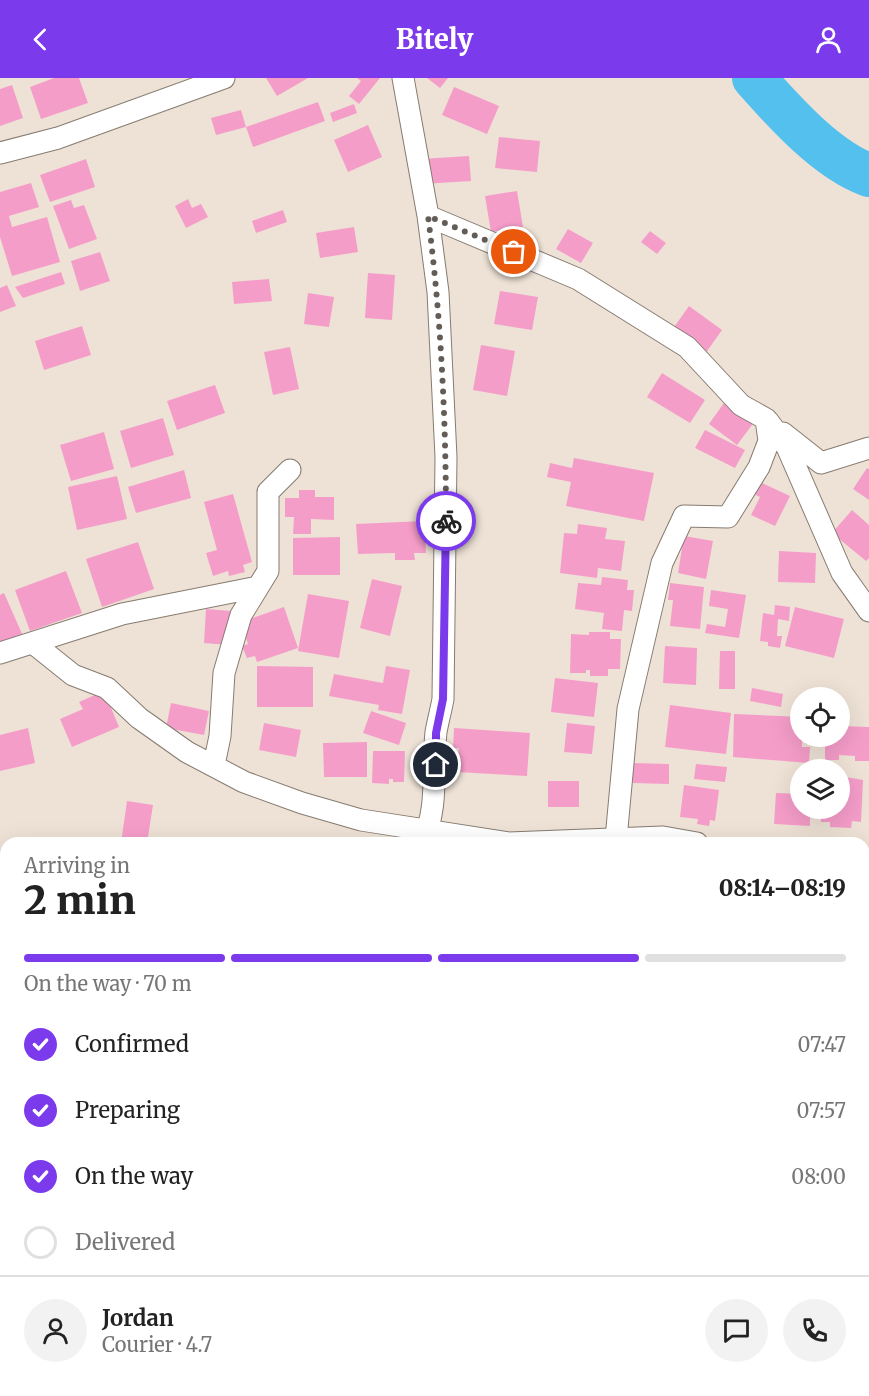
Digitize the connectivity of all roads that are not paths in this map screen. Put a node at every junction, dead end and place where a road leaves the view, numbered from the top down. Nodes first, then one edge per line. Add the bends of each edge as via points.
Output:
1 (224, 78) edge
2 (403, 78) edge
3 (0, 153) edge
4 (428, 216) junction
5 (766, 418) junction
6 (869, 448) edge
7 (290, 470) dead end
8 (258, 587) junction
9 (869, 611) edge
10 (33, 643) junction
11 (0, 653) edge
12 (214, 765) junction
13 (425, 837) edge
14 (616, 837) edge

1 - 3 street via 58,138
2 - 4 street
4 - 5 street via 578,279 687,347 741,405
4 - 13 street via 438,292 446,457 443,699
5 - 6 street via 821,463
5 - 9 street via 787,447 842,573
5 - 14 street via 770,441 728,517 684,516 662,563 628,709
7 - 8 street via 268,492 268,572
8 - 10 street via 122,614
8 - 12 street via 241,615 224,673
10 - 11 street
10 - 12 street via 73,675 107,688 139,718 187,753
12 - 13 street via 244,782 302,803

